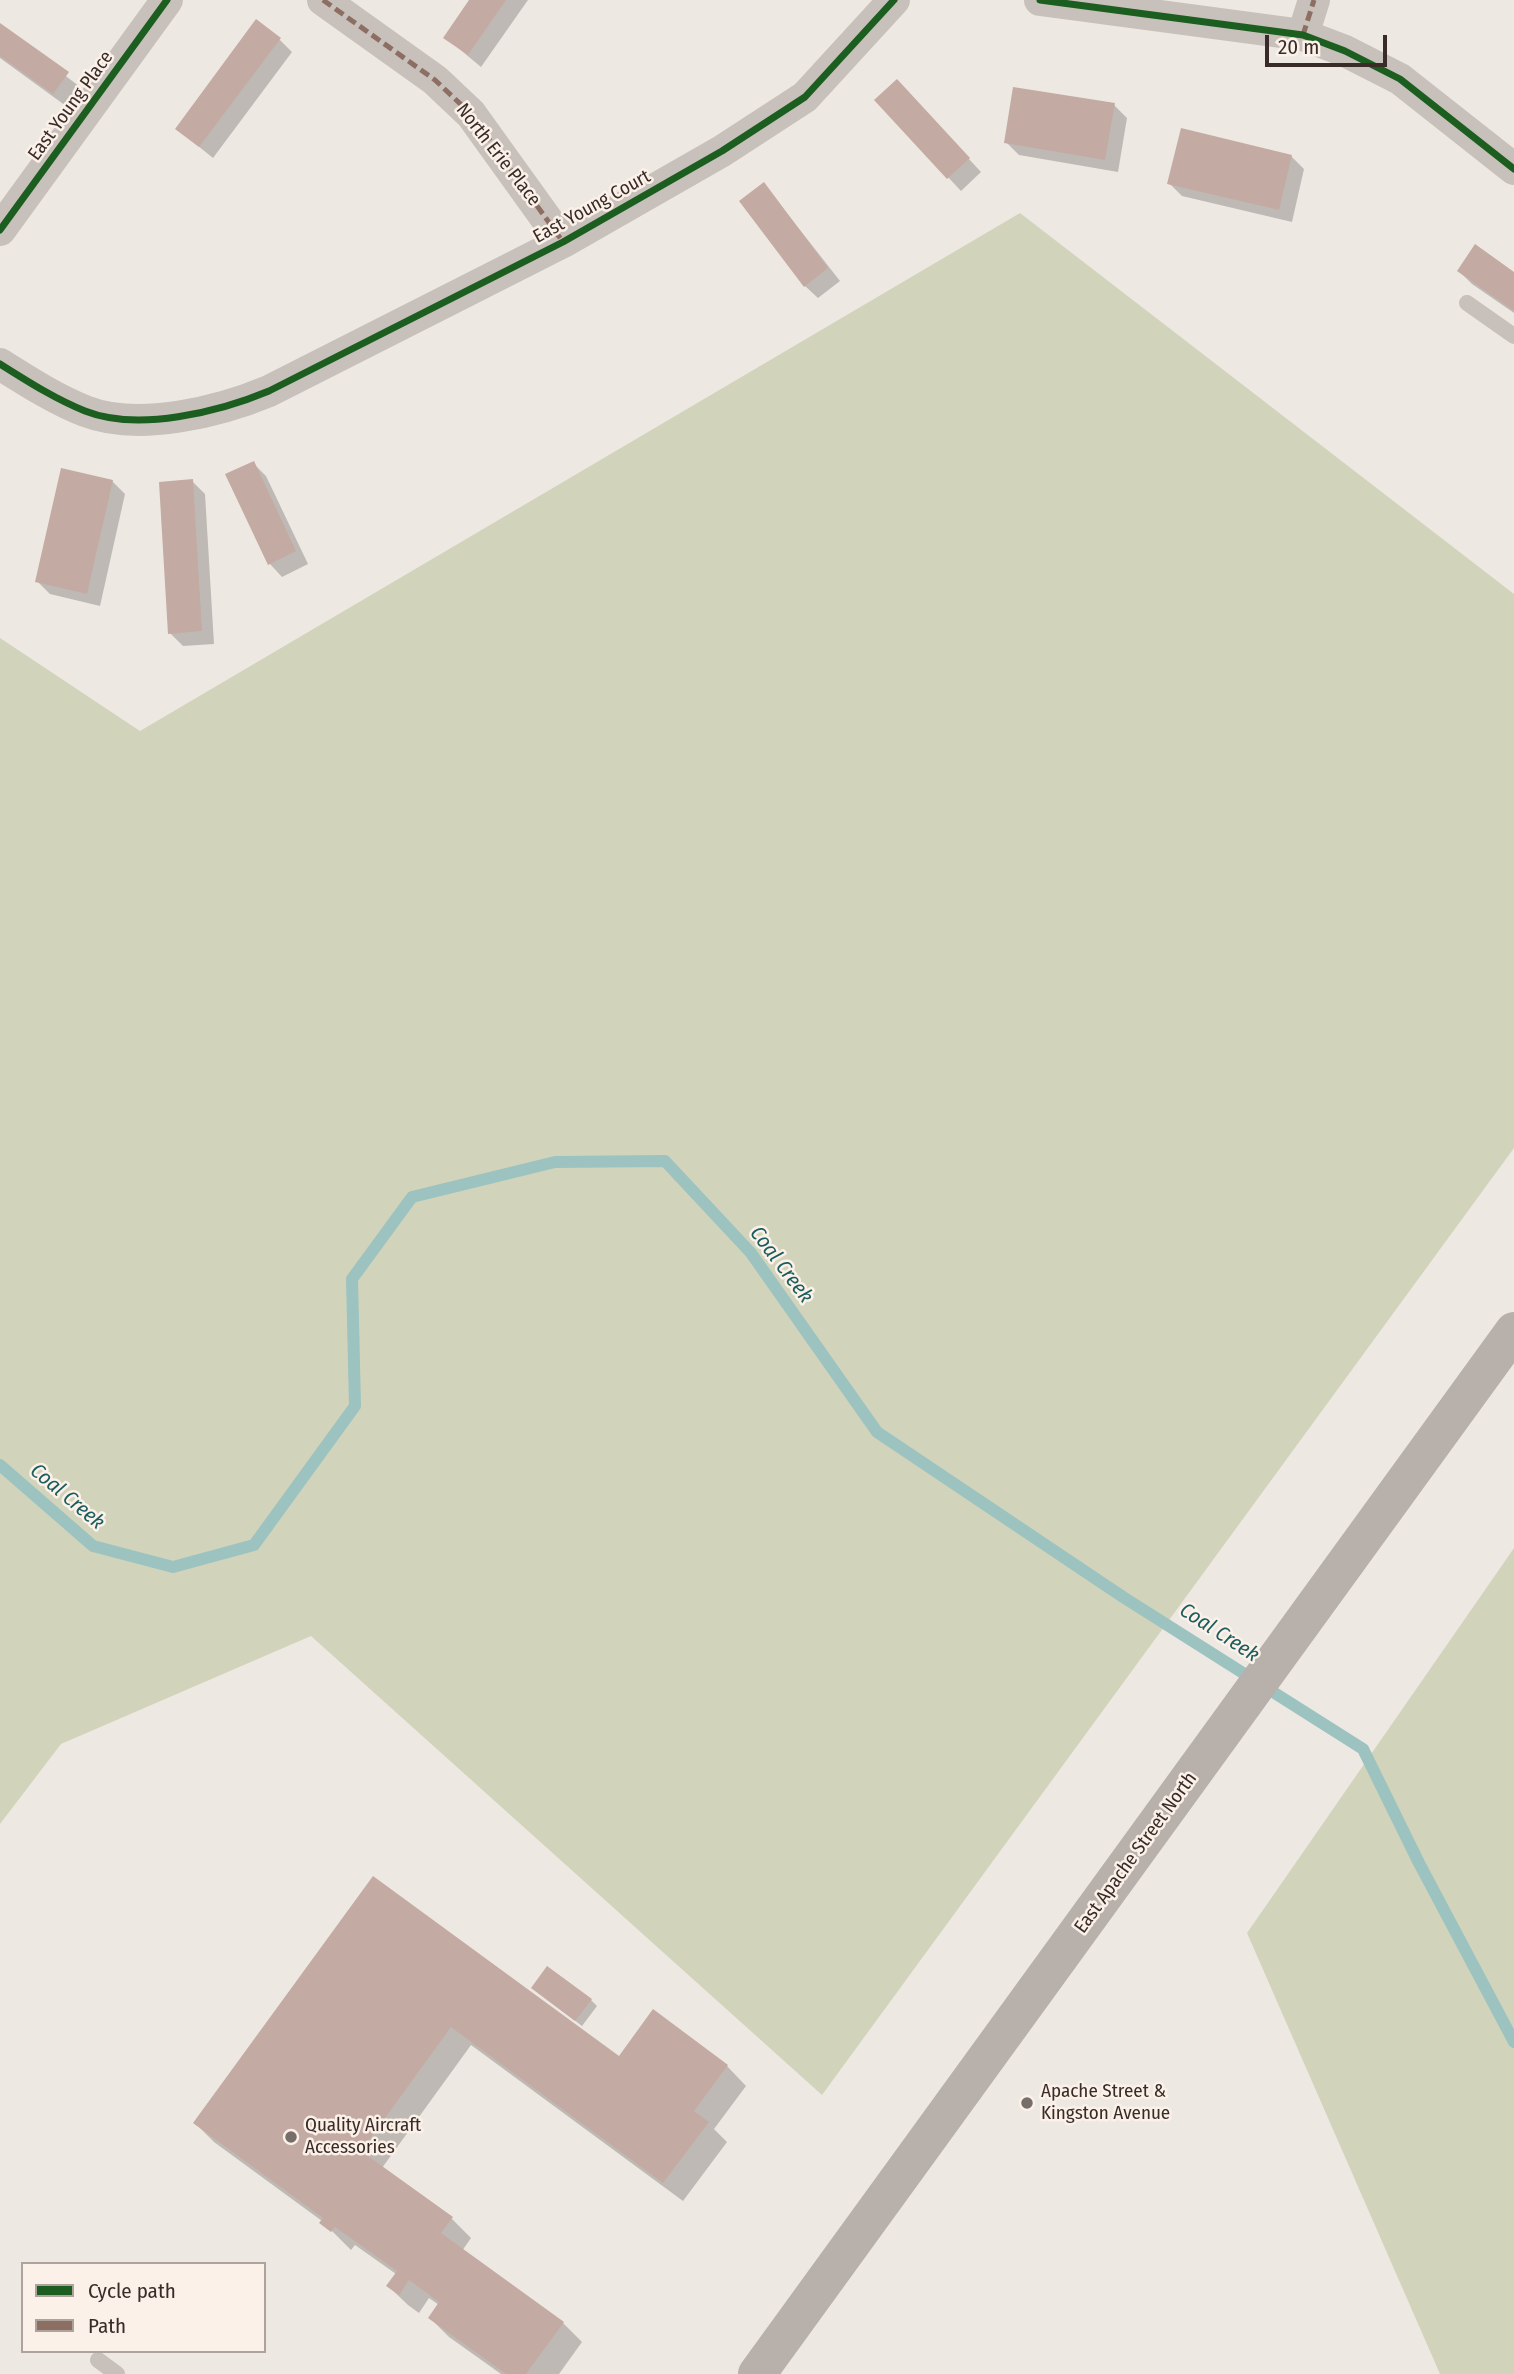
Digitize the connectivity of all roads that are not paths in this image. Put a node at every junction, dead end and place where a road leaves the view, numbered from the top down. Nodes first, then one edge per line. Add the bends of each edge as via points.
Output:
1 (167, 0) edge
2 (323, 0) edge
3 (894, 0) edge
4 (1040, 0) edge
5 (1314, 0) edge
6 (1303, 35) junction
7 (1514, 169) edge
8 (0, 230) edge
9 (563, 242) junction
10 (1467, 303) dead end
11 (1514, 336) edge
12 (0, 364) edge
13 (1514, 1331) edge
14 (98, 2360) dead end
15 (117, 2374) edge
16 (757, 2374) edge

1 - 8 street, East Young Place
2 - 9 street, North Erie Place via 435,80 471,114
3 - 9 street, East Young Court via 806,97
4 - 6 street
5 - 6 street
6 - 7 street via 1400,79
9 - 12 street, East Young Court via 231,407 134,419 87,412
10 - 11 lane
13 - 16 main road, East Apache Street North
14 - 15 lane

